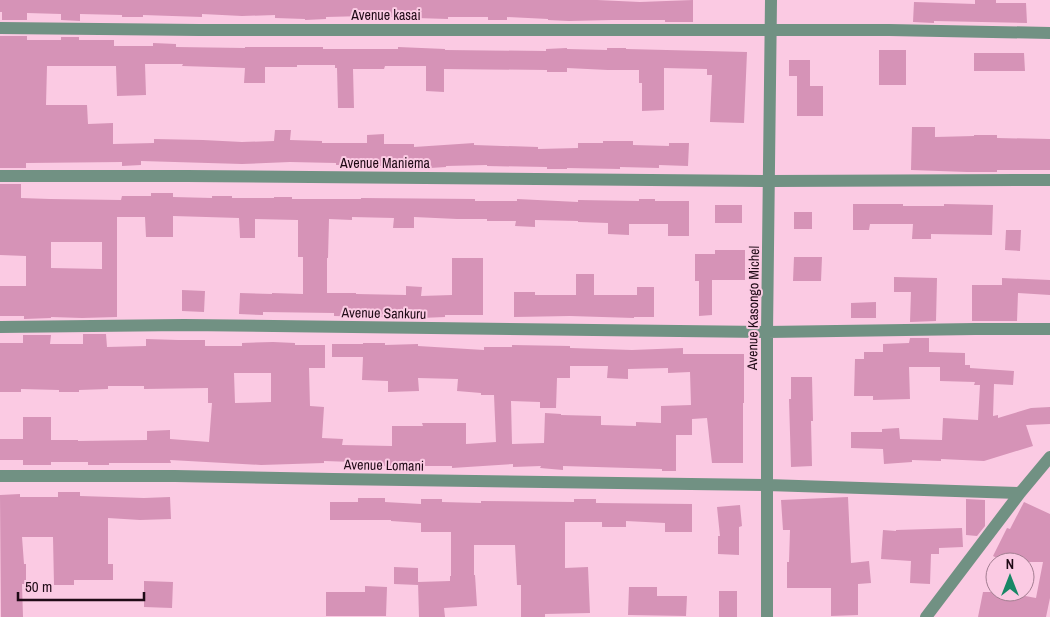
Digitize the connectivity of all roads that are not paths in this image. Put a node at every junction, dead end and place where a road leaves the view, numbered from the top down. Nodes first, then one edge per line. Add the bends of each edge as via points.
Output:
1 (771, 0) edge
2 (0, 28) edge
3 (771, 30) junction
4 (1050, 33) edge
5 (0, 176) edge
6 (1050, 180) edge
7 (770, 181) junction
8 (0, 327) edge
9 (1050, 329) edge
10 (768, 332) junction
11 (1050, 457) edge
12 (0, 476) edge
13 (767, 485) junction
14 (1020, 493) junction
15 (767, 617) edge
16 (926, 617) edge

1 - 3 street, Avenue Kasongo Michel
2 - 3 street, Avenue kasai
3 - 4 street, Avenue kasai
3 - 7 street, Avenue Kasongo Michel
5 - 7 street, Avenue Maniema
6 - 7 street, Avenue Maniema
7 - 10 street, Avenue Kasongo Michel
8 - 10 street, Avenue Sankuru via 184,325
9 - 10 street, Avenue Sankuru
10 - 13 street, Avenue Kasongo Michel
11 - 14 street
12 - 13 street, Avenue Lomani
13 - 14 street, Avenue Lomani
13 - 15 street, Avenue Kasongo Michel
14 - 16 street

